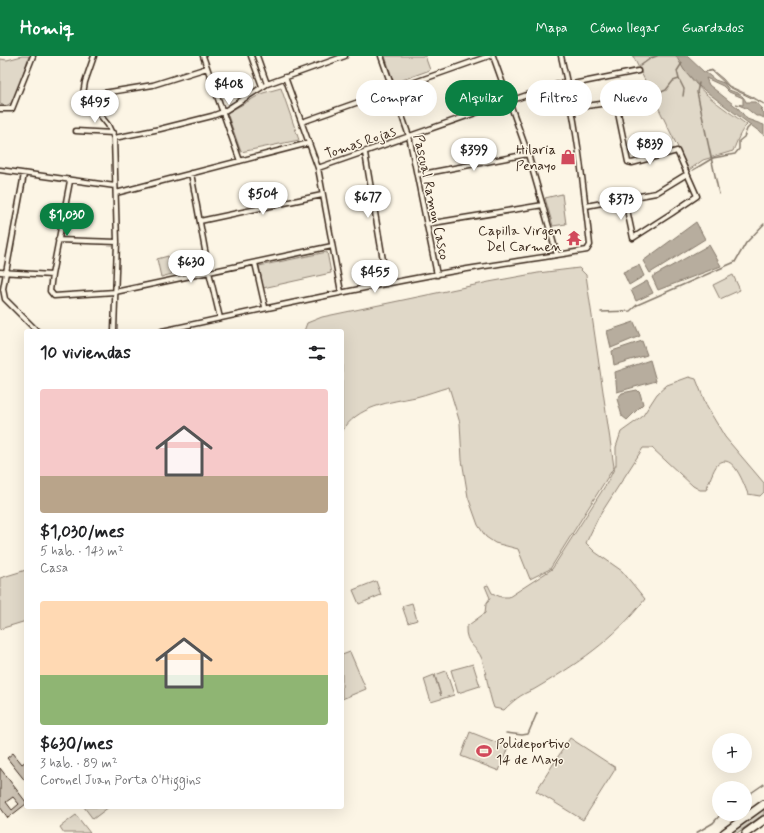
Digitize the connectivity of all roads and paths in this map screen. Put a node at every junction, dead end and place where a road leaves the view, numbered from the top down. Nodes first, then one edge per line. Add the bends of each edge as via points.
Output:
1 (33, 56) edge
2 (94, 56) edge
3 (203, 56) edge
4 (251, 56) edge
5 (257, 56) edge
6 (345, 56) edge
7 (381, 56) edge
8 (489, 56) edge
9 (493, 56) edge
10 (561, 56) edge
11 (207, 68) junction
12 (638, 71) dead end
13 (285, 77) junction
14 (389, 80) edge
15 (422, 80) edge
16 (502, 80) edge
17 (566, 80) edge
18 (585, 80) edge
19 (267, 84) junction
20 (262, 86) junction
21 (85, 96) junction
22 (356, 103) edge
23 (0, 109) edge
24 (223, 112) junction
25 (401, 116) edge
26 (467, 116) edge
27 (515, 116) edge
28 (573, 116) edge
29 (619, 116) edge
30 (302, 122) junction
31 (76, 131) dead end
32 (113, 133) junction
33 (409, 136) junction
34 (114, 138) junction
35 (309, 143) junction
36 (366, 152) junction
37 (528, 154) junction
38 (240, 161) junction
39 (318, 168) junction
40 (0, 170) edge
41 (191, 172) junction
42 (24, 174) junction
43 (687, 174) junction
44 (417, 175) junction
45 (70, 181) junction
46 (115, 186) junction
47 (116, 193) junction
48 (322, 195) junction
49 (625, 200) junction
50 (543, 205) junction
51 (586, 206) junction
52 (200, 221) junction
53 (427, 224) junction
54 (58, 240) junction
55 (117, 242) junction
56 (332, 246) junction
57 (557, 255) junction
58 (255, 263) junction
59 (0, 272) edge
60 (5, 272) junction
61 (209, 272) junction
62 (52, 275) junction
63 (437, 275) junction
64 (387, 284) junction
65 (114, 292) junction
66 (341, 292) junction
67 (265, 307) junction
68 (220, 318) junction
69 (35, 329) edge
70 (114, 329) edge
71 (171, 329) edge
72 (764, 804) edge
73 (764, 820) edge
74 (724, 833) edge
75 (746, 833) edge

1 - 23 street via 12,109
2 - 21 street via 83,90
3 - 11 street
4 - 20 street
5 - 19 street
6 - 13 street
7 - 14 street, Pascual Ramon Casco
8 - 15 street
9 - 16 street
10 - 17 street
11 - 21 street via 153,85
11 - 24 street
12 - 18 street, Tomas Rojas
13 - 19 street
13 - 30 street
19 - 20 street
20 - 24 street
21 - 32 street
22 - 30 street
24 - 34 street
24 - 38 street
25 - 33 street, Pascual Ramon Casco
26 - 33 street, Tomas Rojas
27 - 37 street
28 - 51 street
29 - 43 street via 630,163 676,151
30 - 35 street
31 - 32 street
32 - 34 street
33 - 36 street, Tomas Rojas
33 - 44 street, Pascual Ramon Casco
34 - 46 street
35 - 38 street
35 - 39 street
36 - 39 street, Tomas Rojas
36 - 64 street
37 - 44 street
37 - 50 street
38 - 41 street
39 - 48 street
40 - 42 street
41 - 47 street
41 - 52 street
42 - 45 street
42 - 60 street
43 - 49 street via 656,193
43 - 49 street via 697,196 634,238
44 - 53 street, Pascual Ramon Casco
45 - 46 street
45 - 54 street
46 - 47 street
47 - 55 street
48 - 52 street
48 - 56 street
49 - 51 street
50 - 53 street
50 - 57 street
51 - 57 street via 590,245 587,250
52 - 61 street
53 - 63 street, Pascual Ramon Casco
54 - 55 street
54 - 62 street
55 - 65 street
56 - 58 street
56 - 66 street
57 - 63 street
58 - 61 street
58 - 67 street
59 - 60 street
60 - 62 street
60 - 69 street via 5,299
61 - 65 street
61 - 68 street
62 - 65 street via 50,289 54,296
63 - 64 street
64 - 66 street
65 - 70 street
66 - 67 street
67 - 68 street
68 - 71 street
72 - 74 highway
73 - 75 highway

